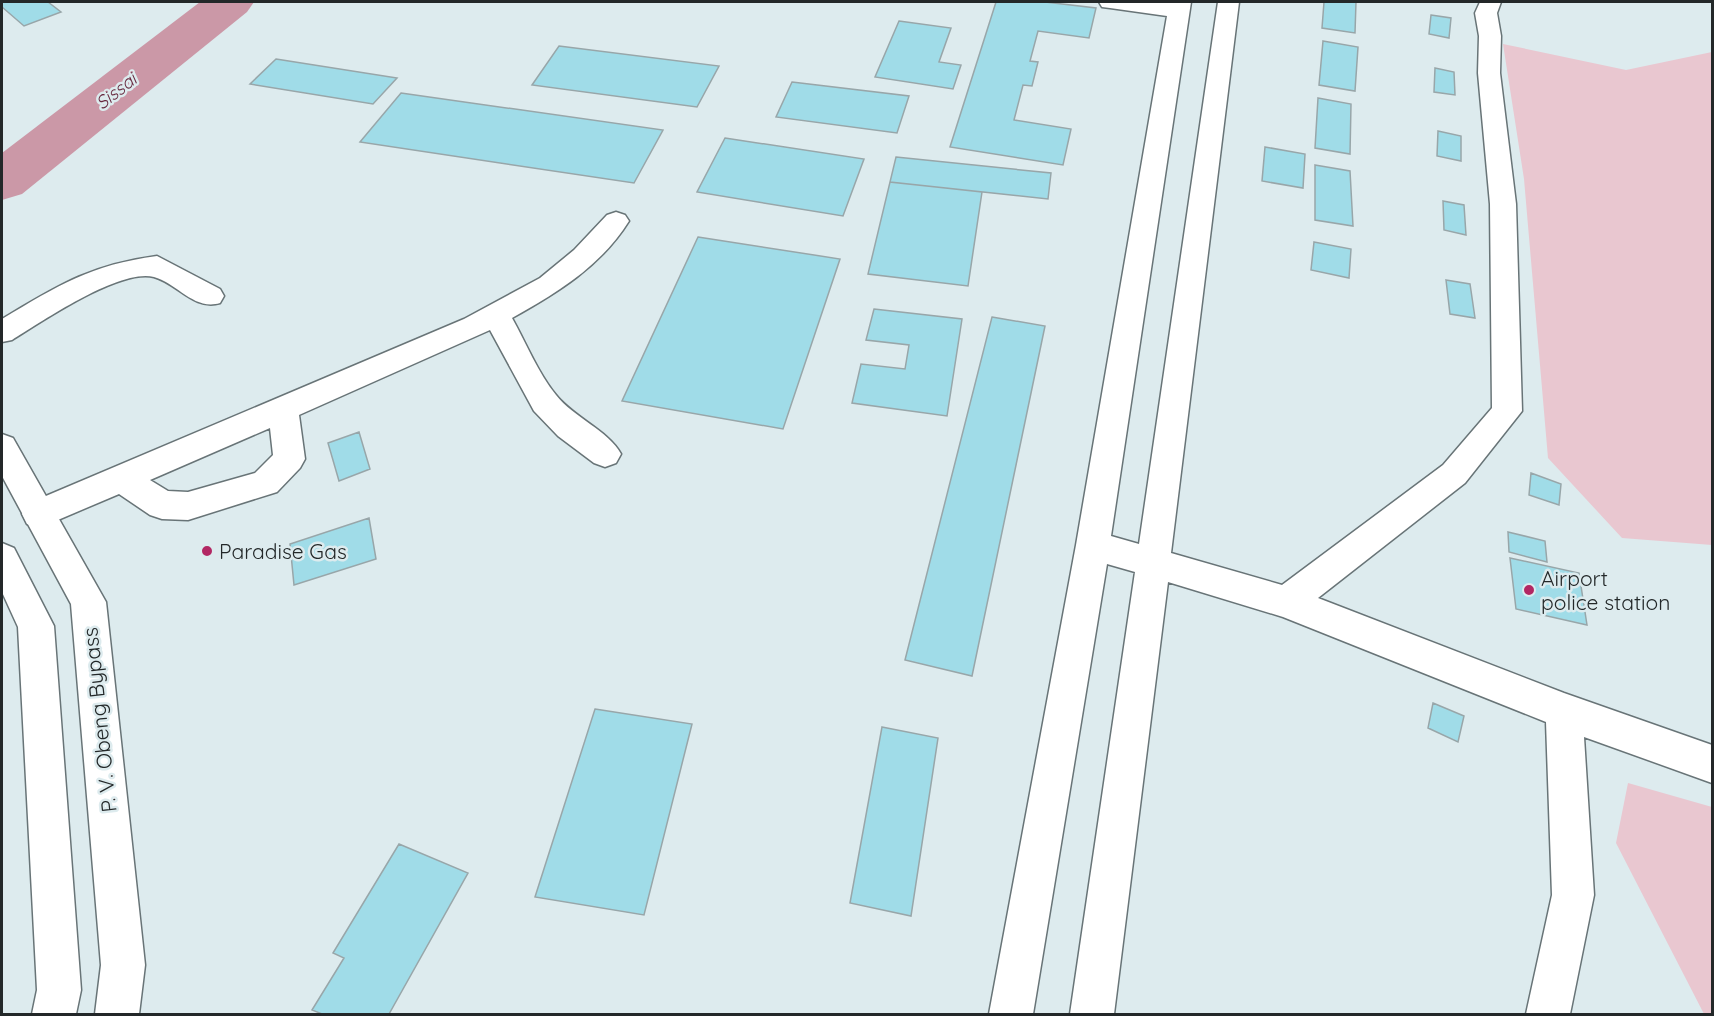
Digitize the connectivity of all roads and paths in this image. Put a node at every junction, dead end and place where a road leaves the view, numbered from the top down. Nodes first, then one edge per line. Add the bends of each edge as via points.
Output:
1 (1110, 2) edge
2 (1230, 2) edge
3 (1490, 2) edge
4 (1179, 6) edge
5 (616, 221) dead end
6 (210, 296) dead end
7 (496, 315) junction
8 (2, 332) edge
9 (283, 409) junction
10 (2, 447) edge
11 (605, 454) dead end
12 (126, 476) junction
13 (39, 514) junction
14 (1093, 545) junction
15 (2, 558) edge
16 (1155, 563) junction
17 (1287, 602) junction
18 (1564, 711) junction
19 (1713, 764) edge
20 (54, 1014) edge
21 (117, 1014) edge
22 (1011, 1014) edge
23 (1092, 1014) edge
24 (1548, 1014) edge

1 - 4 main road
2 - 16 main road
3 - 17 main road via 1486,13 1503,204 1507,411 1454,474
4 - 14 main road
5 - 7 main road via 584,257 550,285
6 - 8 main road via 157,266 120,271 81,285
7 - 9 main road
7 - 11 main road via 545,403 568,428
9 - 12 main road
9 - 12 main road via 289,459 266,483 188,506 162,505 131,485
10 - 13 main road, P. V. Obeng Bypass
12 - 13 main road
13 - 21 main road, P. V. Obeng Bypass via 88,602 123,965
14 - 16 main road
14 - 22 main road
15 - 20 main road via 36,626 59,990
16 - 17 main road
16 - 23 main road
17 - 18 main road
18 - 19 main road
18 - 24 main road via 1574,895

